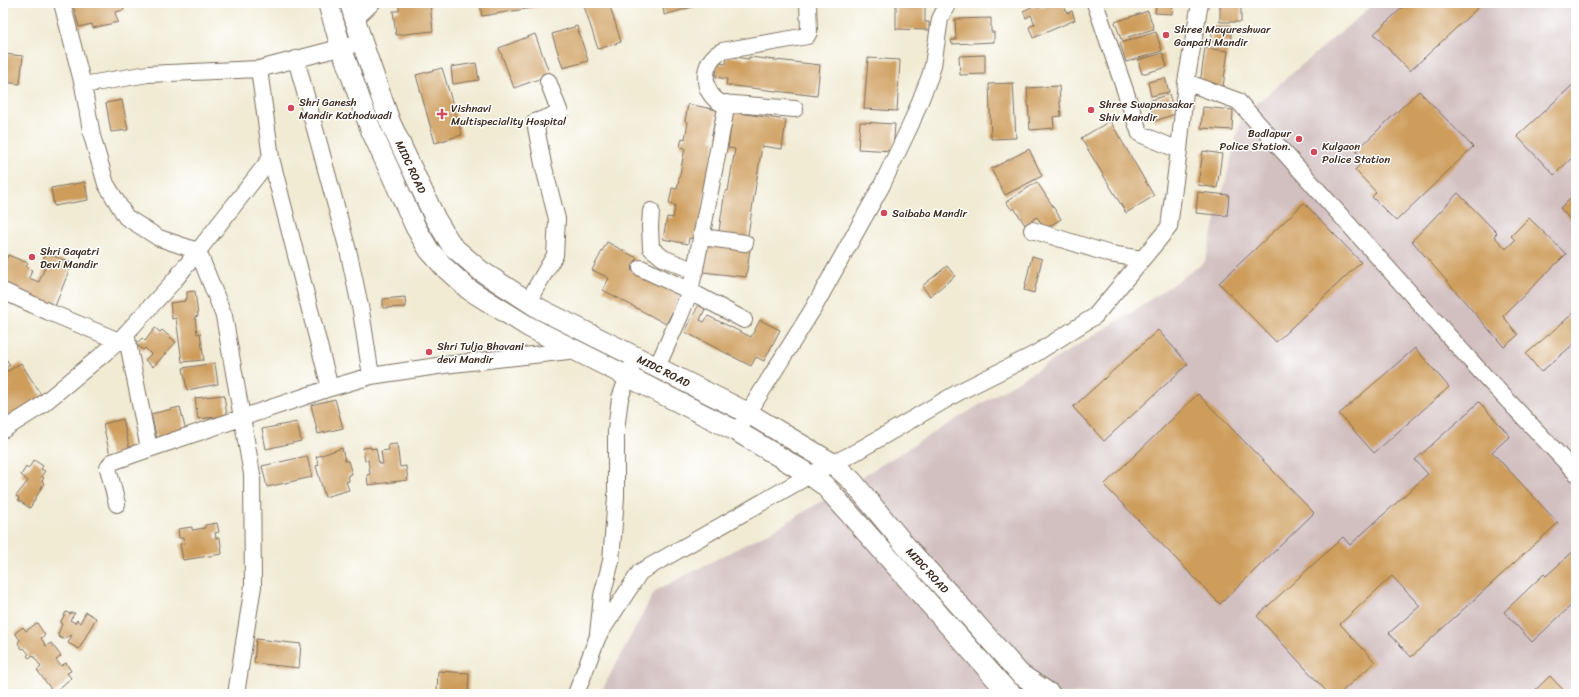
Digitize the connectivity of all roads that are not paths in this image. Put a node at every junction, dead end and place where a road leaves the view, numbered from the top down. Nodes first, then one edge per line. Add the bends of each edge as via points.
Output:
1 (62, 3) edge
2 (328, 3) edge
3 (372, 3) edge
4 (808, 3) edge
5 (948, 3) edge
6 (1095, 3) edge
7 (1200, 3) edge
8 (353, 11) edge
9 (362, 42) junction
10 (341, 47) junction
11 (296, 59) junction
12 (259, 69) junction
13 (548, 81) dead end
14 (1186, 82) junction
15 (83, 85) junction
16 (727, 103) junction
17 (795, 109) dead end
18 (1179, 150) junction
19 (271, 158) junction
20 (651, 211) dead end
21 (1032, 230) dead end
22 (702, 237) junction
23 (745, 243) dead end
24 (198, 251) junction
25 (1142, 259) junction
26 (641, 268) dead end
27 (694, 270) junction
28 (690, 291) junction
29 (6, 295) edge
30 (528, 301) junction
31 (744, 320) dead end
32 (123, 337) junction
33 (577, 350) junction
34 (636, 356) junction
35 (657, 367) junction
36 (371, 376) junction
37 (629, 376) junction
38 (330, 388) junction
39 (748, 413) junction
40 (243, 418) junction
41 (3, 430) edge
42 (738, 432) junction
43 (149, 449) junction
44 (832, 463) junction
45 (1576, 474) edge
46 (810, 475) junction
47 (117, 504) dead end
48 (918, 559) junction
49 (902, 573) junction
50 (598, 636) junction
51 (236, 694) edge
52 (576, 694) edge
53 (1012, 694) edge
54 (1050, 694) edge

1 - 15 street
2 - 10 main road, MIDC ROAD
3 - 8 street
4 - 16 street via 807,36 722,51 710,59 705,73 708,89 715,100
5 - 39 street via 940,19 930,76 882,185 813,309
6 - 18 street via 1140,134
7 - 14 street
8 - 9 main road, MIDC ROAD
9 - 10 street
9 - 30 main road, MIDC ROAD via 390,122 434,218 452,246 481,271
10 - 11 street
10 - 33 main road, MIDC ROAD via 371,130 416,228 429,250 444,268 468,289 529,327
11 - 12 street
11 - 36 street via 349,254
12 - 15 street via 148,74
12 - 19 street
13 - 30 street via 560,113 536,122 543,164 557,219 555,255
14 - 18 street
14 - 45 street via 1238,102
15 - 24 street via 92,136 106,184 126,217 159,238
16 - 17 street
16 - 22 street
18 - 25 street via 1169,227
19 - 24 street
19 - 38 street
20 - 27 street via 651,248 663,258
21 - 25 street via 1110,254
22 - 23 street
22 - 27 street
24 - 32 street
24 - 40 street via 224,316
25 - 44 street via 1095,316 1035,354 959,392 854,453
26 - 28 street
27 - 28 street
28 - 31 street
28 - 35 street
29 - 32 street
30 - 34 main road, MIDC ROAD
32 - 41 street via 38,408
32 - 43 street
33 - 36 street via 444,364
33 - 37 main road, MIDC ROAD
34 - 35 main road, MIDC ROAD
34 - 37 street
35 - 39 main road, MIDC ROAD
36 - 38 street
37 - 42 main road, MIDC ROAD
37 - 50 street via 620,398 616,430 616,497 611,561 602,596
38 - 40 street
39 - 42 street
39 - 44 main road, MIDC ROAD
40 - 43 street
40 - 51 street via 252,474 253,586
42 - 46 main road, MIDC ROAD
43 - 47 street via 112,462 108,468
44 - 46 street
44 - 48 main road, MIDC ROAD via 852,481
46 - 49 main road, MIDC ROAD via 824,485
46 - 50 street via 640,572
48 - 49 main road
48 - 54 main road, MIDC ROAD via 1020,674
49 - 53 main road, MIDC ROAD
50 - 52 street

